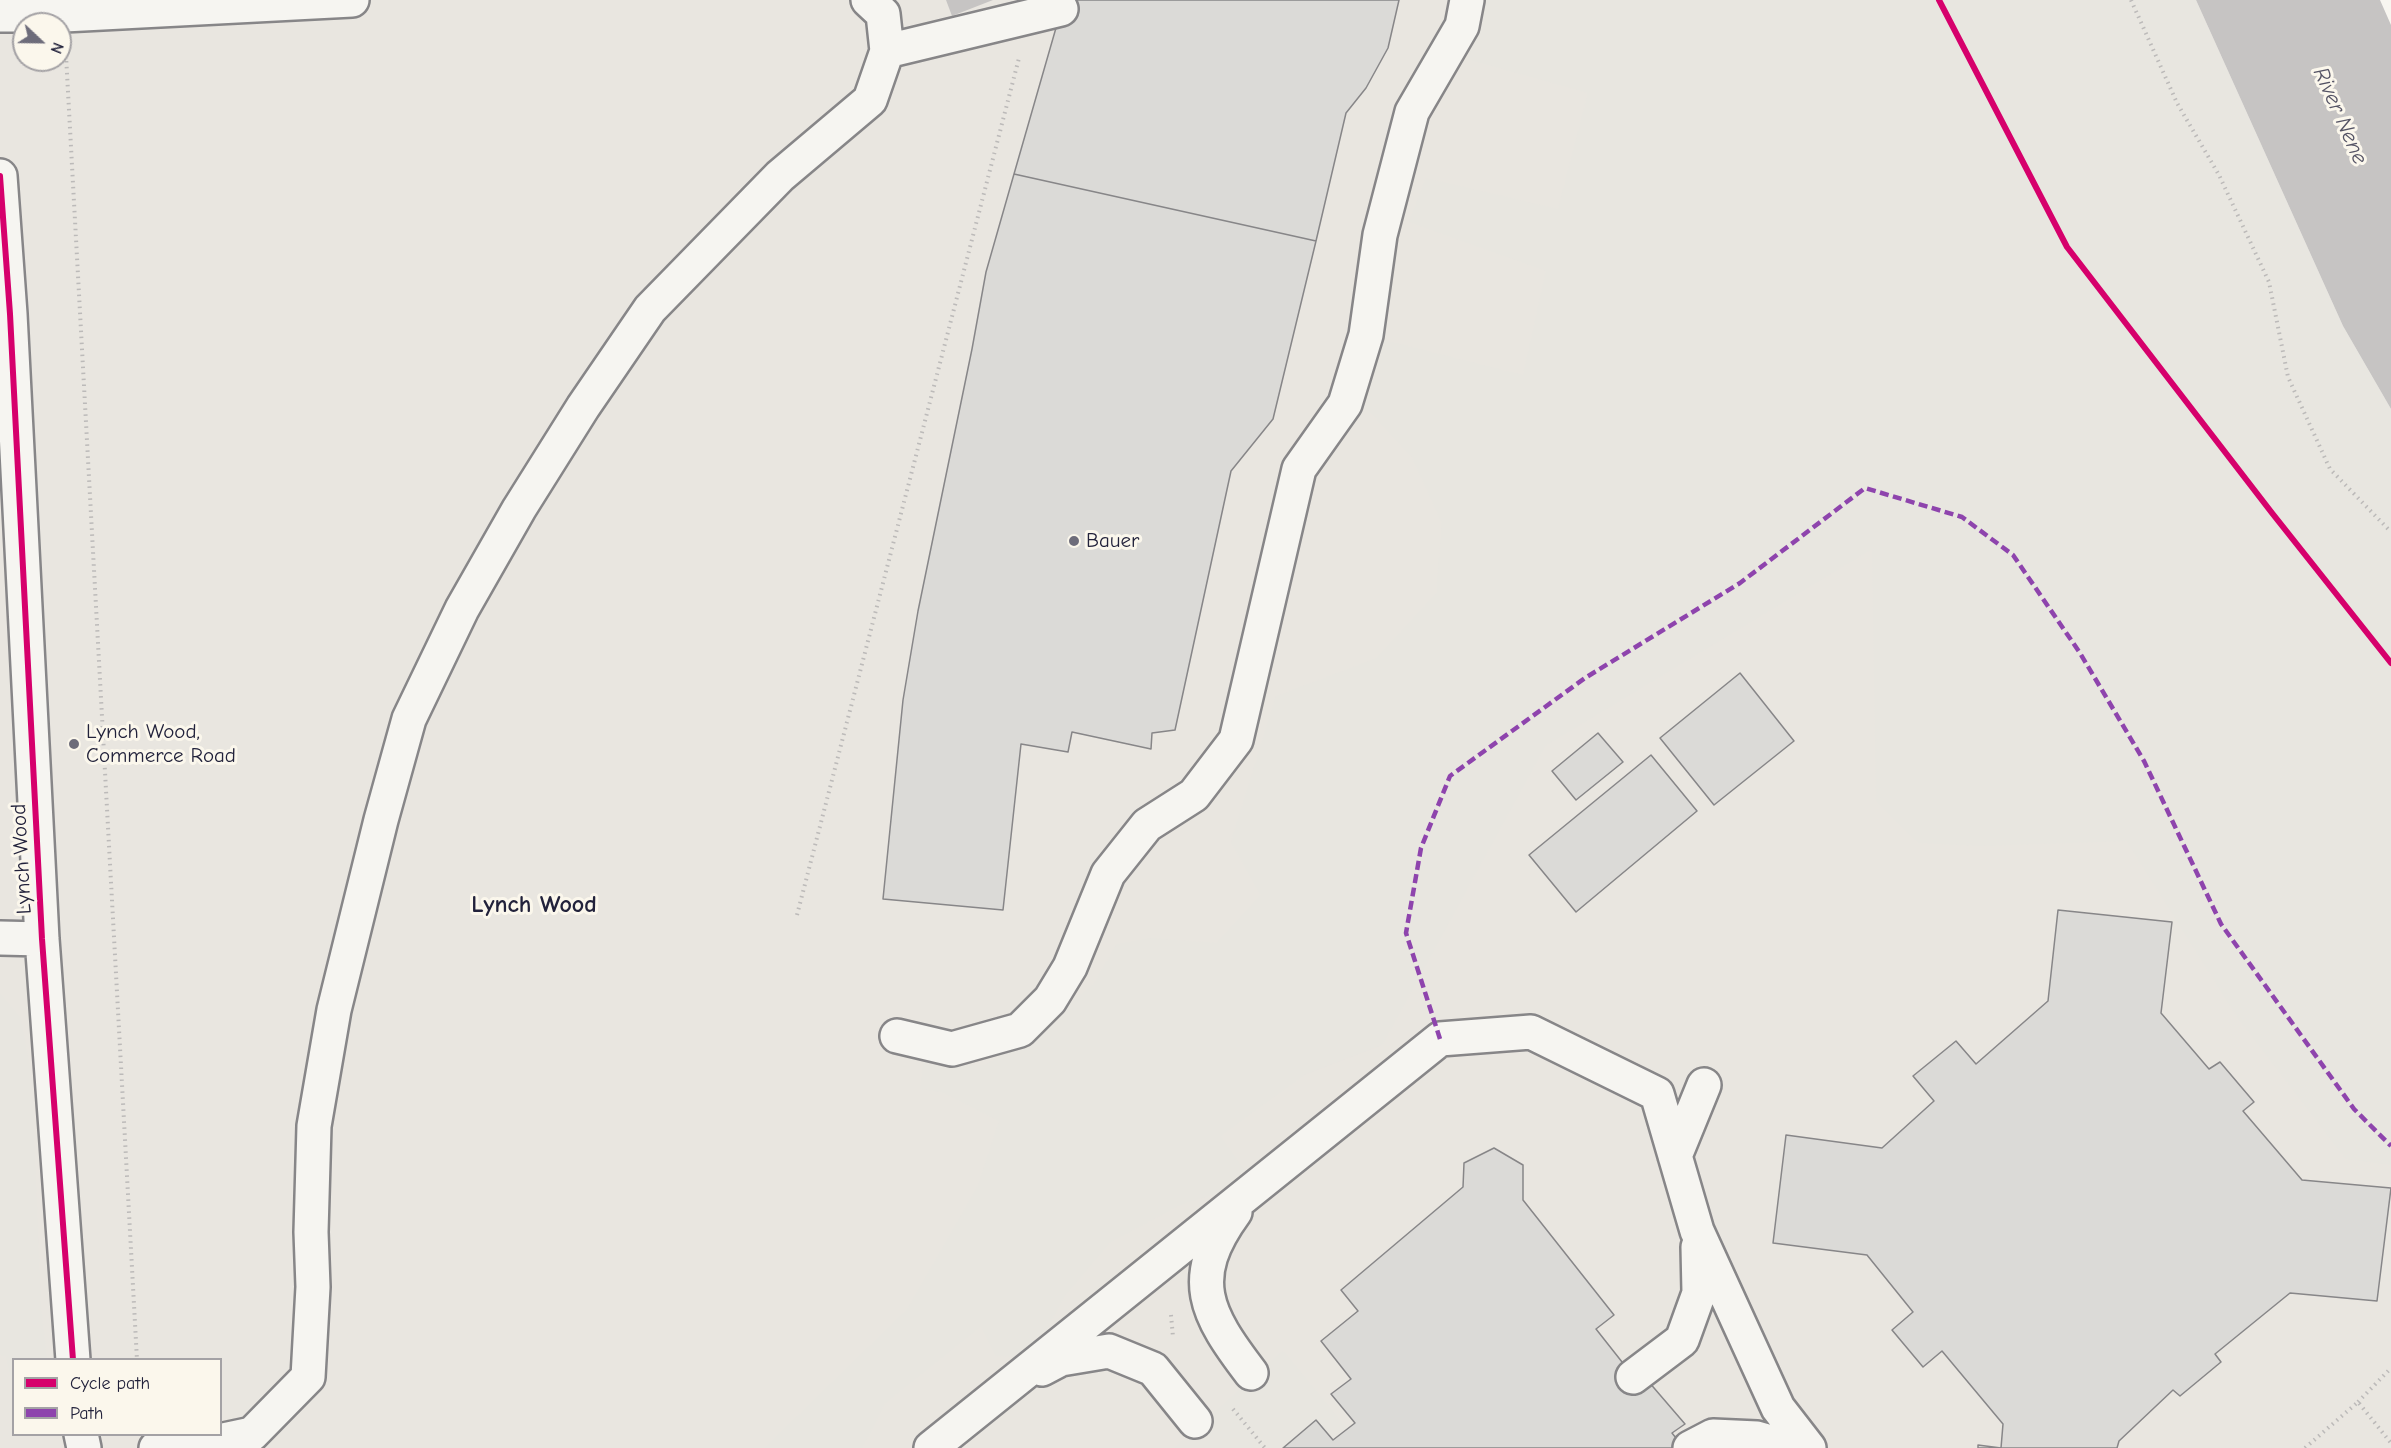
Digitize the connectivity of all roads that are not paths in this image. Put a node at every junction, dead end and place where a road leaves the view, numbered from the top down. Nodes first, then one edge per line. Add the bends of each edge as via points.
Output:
1 (352, 0) edge
2 (868, 0) edge
3 (1467, 0) edge
4 (1061, 9) dead end
5 (0, 15) edge
6 (887, 51) junction
7 (0, 176) edge
8 (5, 314) edge
9 (0, 938) edge
10 (42, 939) junction
11 (897, 1036) dead end
12 (1657, 1094) junction
13 (1675, 1156) junction
14 (1251, 1191) junction
15 (1697, 1231) junction
16 (73, 1358) edge
17 (1251, 1373) dead end
18 (1634, 1377) dead end
19 (1004, 1390) junction
20 (1195, 1421) dead end
21 (156, 1448) edge
22 (931, 1448) edge
23 (1690, 1448) edge
24 (1792, 1448) edge
25 (1809, 1448) edge

1 - 5 street
2 - 6 street via 883,14
3 - 11 street via 1462,26 1412,112 1380,235 1366,335 1345,404 1299,469 1236,740 1194,795 1147,825 1108,874 1070,967 1050,1000 1020,1030 952,1049
4 - 6 street
6 - 21 street via 870,100 780,176 650,309 519,509 462,609 409,719 334,1010 314,1126 308,1377 252,1434 200,1445
7 - 8 street, Lynch Wood
8 - 10 street, Lynch Wood
9 - 10 street
10 - 16 street, Lynch Wood
12 - 13 street
12 - 13 street via 1704,1085
12 - 14 street via 1531,1032 1440,1039
13 - 15 street
14 - 17 street via 1224,1228 1206,1268 1208,1303 1226,1340
14 - 19 street
15 - 18 street via 1699,1293 1682,1340
15 - 25 street via 1778,1408
19 - 20 street via 1061,1359 1108,1351 1153,1369
19 - 22 street
23 - 24 street via 1713,1436 1757,1438

